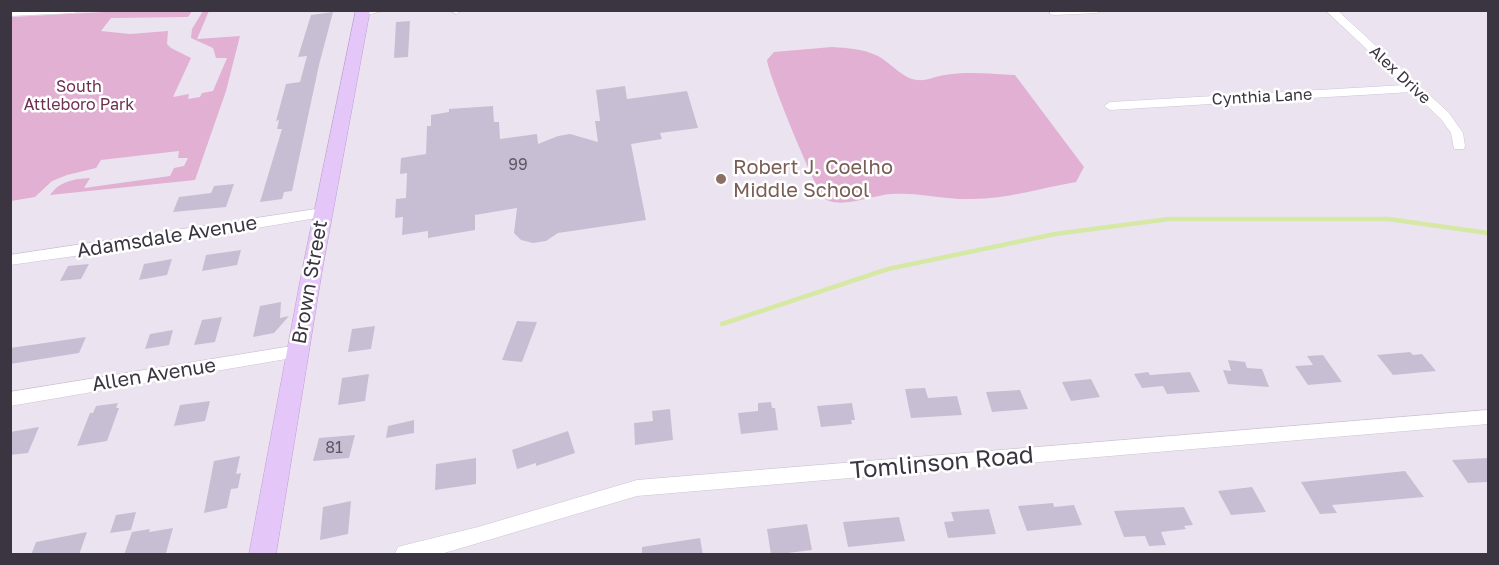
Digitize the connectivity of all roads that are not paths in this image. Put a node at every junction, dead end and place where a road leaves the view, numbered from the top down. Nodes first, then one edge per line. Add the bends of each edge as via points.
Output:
1 (75, 10) edge
2 (1097, 10) edge
3 (1330, 10) edge
4 (369, 11) edge
5 (1054, 12) edge
6 (10, 13) edge
7 (1415, 88) junction
8 (1110, 106) dead end
9 (1459, 146) dead end
10 (323, 213) junction
11 (10, 260) edge
12 (298, 351) junction
13 (10, 399) edge
14 (1488, 417) edge
15 (262, 555) edge
16 (405, 555) edge

1 - 6 street
2 - 5 street
3 - 7 street, Alex Drive
4 - 10 street, Brown Street
7 - 8 street, Cynthia Lane
7 - 9 street, Alex Drive via 1452,125
10 - 11 street, Adamsdale Avenue
10 - 12 street, Brown Street
12 - 13 street, Allen Avenue
12 - 15 street, Brown Street
14 - 16 street, Tomlinson Road via 637,488

